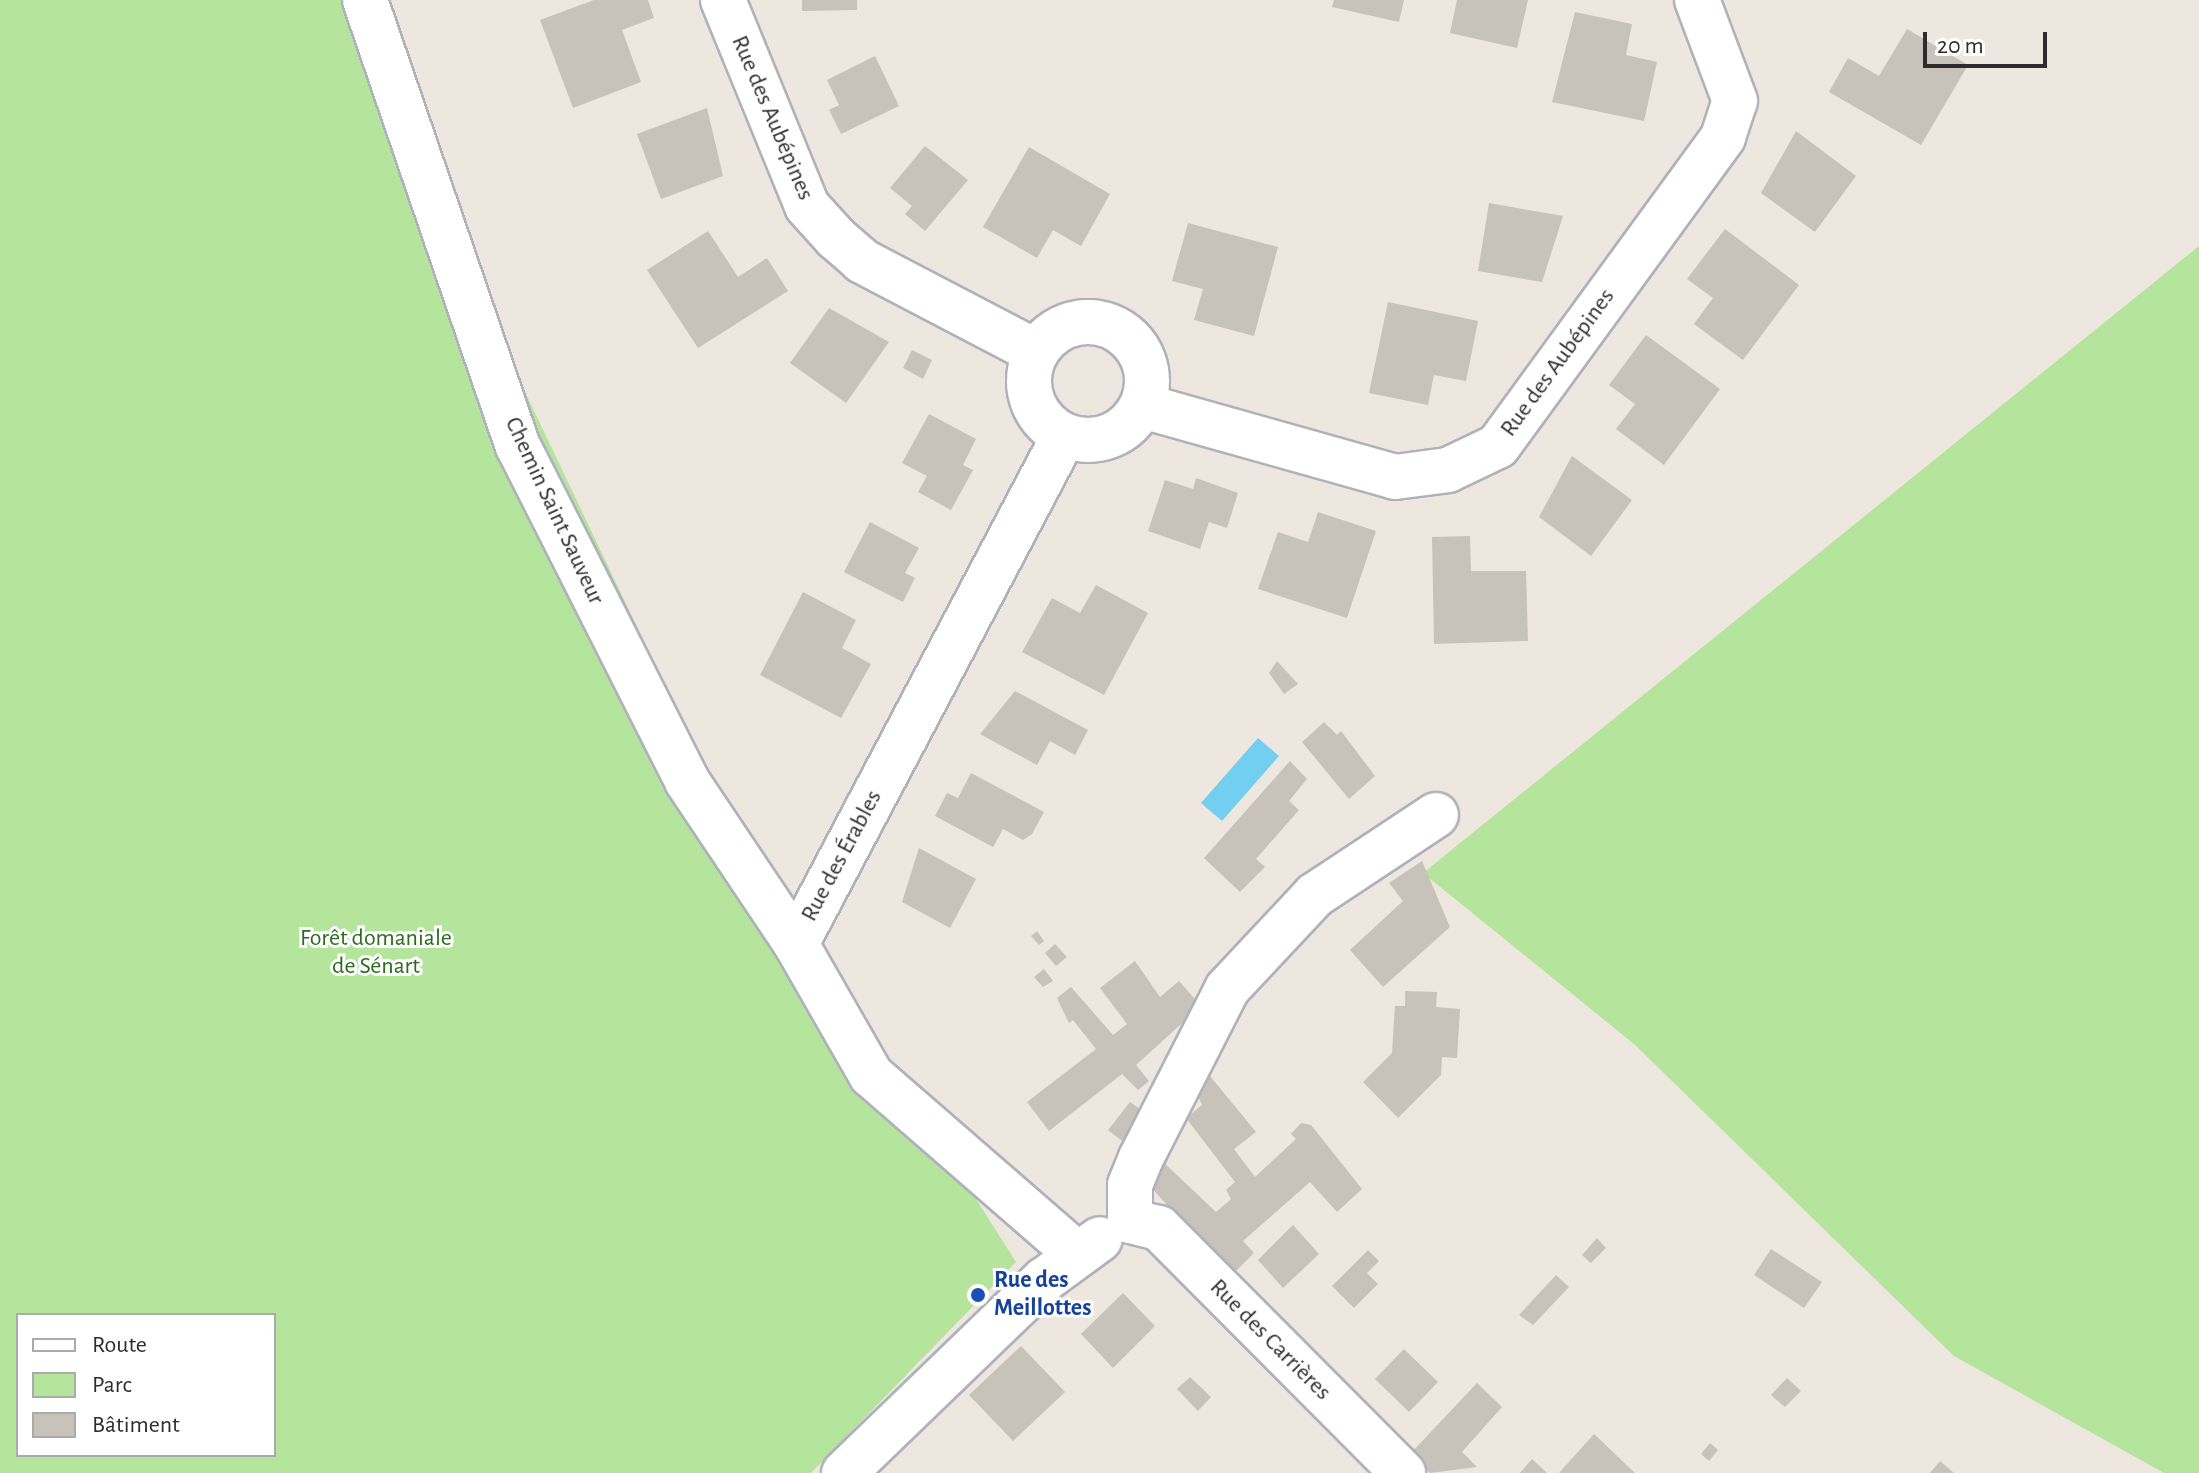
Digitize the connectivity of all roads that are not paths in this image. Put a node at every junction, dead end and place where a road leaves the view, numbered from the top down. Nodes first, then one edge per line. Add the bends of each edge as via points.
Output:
1 (365, 0) edge
2 (723, 0) edge
3 (1697, 0) edge
4 (1034, 351) junction
5 (1143, 406) junction
6 (1064, 436) junction
7 (1436, 815) dead end
8 (796, 944) junction
9 (1130, 1221) junction
10 (1077, 1254) junction
11 (844, 1473) edge
12 (1403, 1473) edge

1 - 8 street, Chemin Saint Sauveur via 518,446 687,781
2 - 4 street, Rue des Aubépines via 817,217 862,261
3 - 5 street, Rue des Aubépines via 1735,101 1723,137 1498,446 1448,470 1395,477
4 - 5 street via 1067,324 1113,326 1144,360
4 - 6 street via 1032,402
5 - 6 street via 1109,437
6 - 8 street, Rue des Érables
7 - 9 street via 1315,895 1227,989 1141,1158 1130,1185
8 - 10 street, Rue des Érables via 871,1075
9 - 10 street
9 - 12 street, Rue des Carrières via 1159,1228
10 - 11 street

